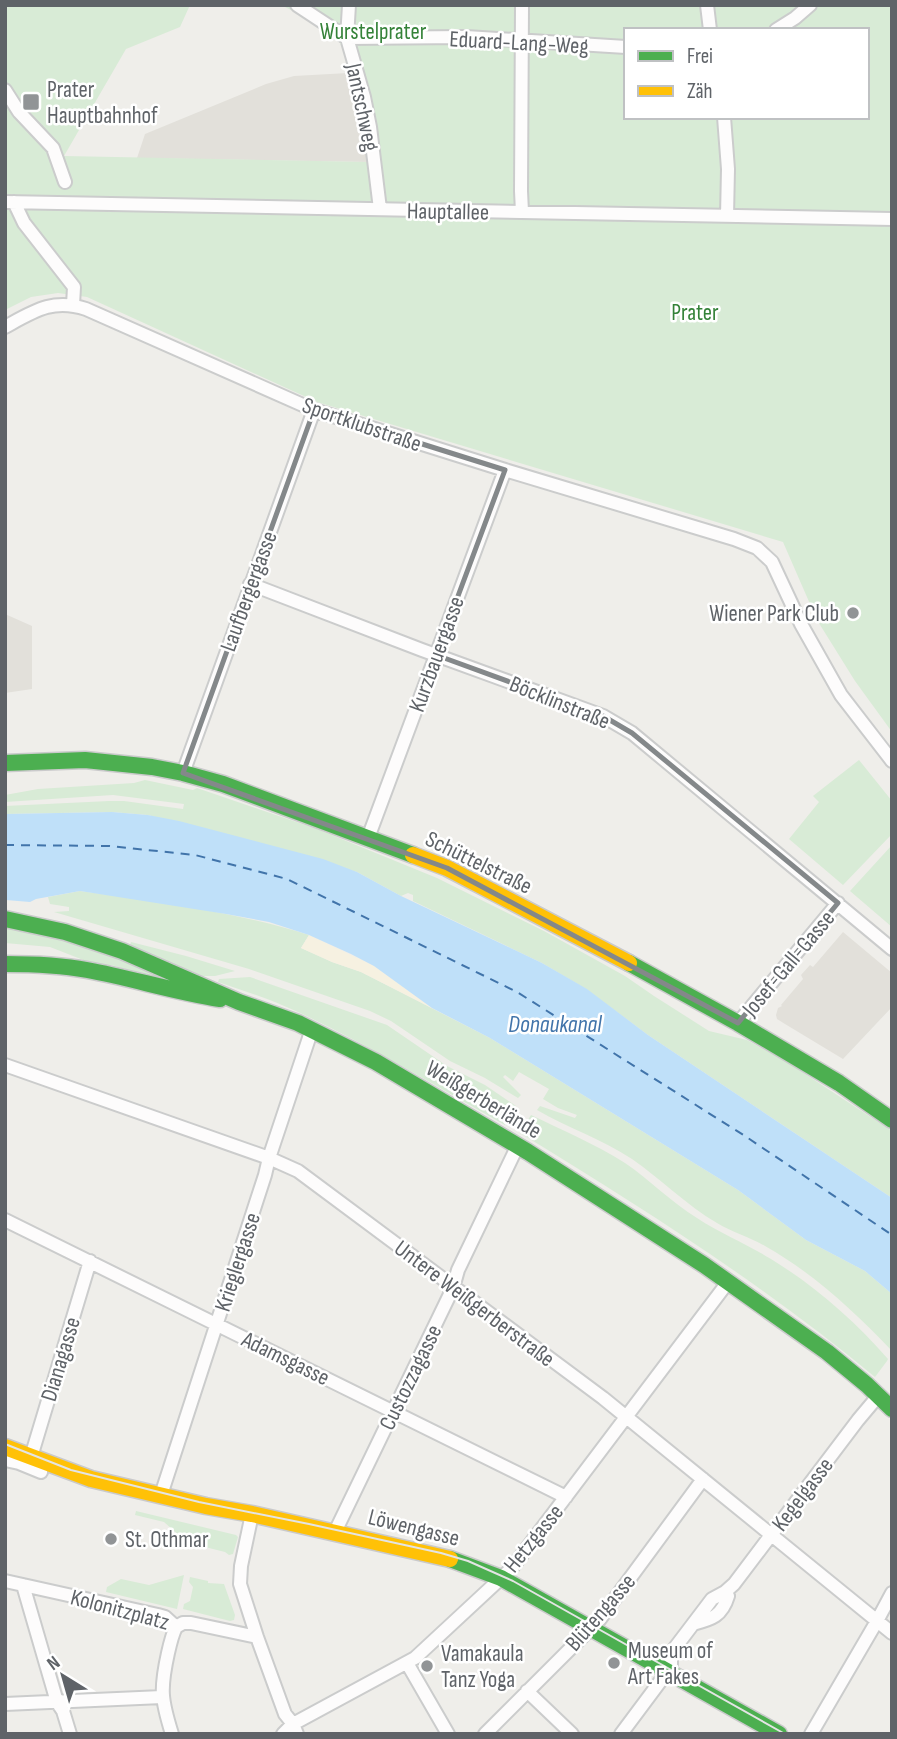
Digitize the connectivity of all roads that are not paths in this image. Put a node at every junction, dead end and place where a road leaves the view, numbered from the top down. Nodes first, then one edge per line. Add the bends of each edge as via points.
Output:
1 (297, 5) edge
2 (349, 5) edge
3 (522, 5) edge
4 (707, 5) edge
5 (810, 5) edge
6 (710, 28) edge
7 (779, 28) edge
8 (347, 38) junction
9 (522, 41) junction
10 (624, 47) edge
11 (5, 90) edge
12 (723, 119) edge
13 (65, 183) dead end
14 (10, 202) edge
15 (380, 209) junction
16 (522, 212) junction
17 (727, 216) junction
18 (892, 219) edge
19 (73, 305) junction
20 (5, 327) edge
21 (314, 410) junction
22 (505, 470) junction
23 (250, 584) junction
24 (436, 655) junction
25 (892, 761) edge
26 (5, 763) edge
27 (183, 773) junction
28 (368, 838) junction
29 (838, 903) junction
30 (5, 919) edge
31 (892, 949) edge
32 (5, 964) edge
33 (237, 1002) junction
34 (738, 1023) junction
35 (312, 1029) junction
36 (5, 1065) edge
37 (892, 1121) edge
38 (518, 1145) junction
39 (269, 1158) junction
40 (5, 1220) edge
41 (90, 1261) junction
42 (728, 1282) junction
43 (453, 1288) junction
44 (217, 1324) junction
45 (879, 1395) junction
46 (892, 1409) edge
47 (393, 1411) junction
48 (625, 1417) junction
49 (5, 1447) edge
50 (31, 1457) junction
51 (5, 1460) edge
52 (41, 1472) dead end
53 (703, 1479) junction
54 (161, 1495) junction
55 (566, 1497) junction
56 (252, 1514) junction
57 (335, 1532) junction
58 (772, 1535) junction
59 (501, 1578) junction
60 (5, 1581) edge
61 (23, 1585) junction
62 (892, 1593) edge
63 (877, 1621) junction
64 (176, 1627) junction
65 (591, 1627) junction
66 (892, 1633) edge
67 (257, 1637) junction
68 (407, 1663) junction
69 (668, 1671) junction
70 (527, 1691) junction
71 (162, 1697) junction
72 (57, 1702) junction
73 (5, 1704) edge
74 (295, 1729) edge
75 (70, 1734) edge
76 (172, 1734) edge
77 (283, 1734) edge
78 (448, 1734) edge
79 (485, 1734) edge
80 (572, 1734) edge
81 (621, 1734) edge
82 (779, 1734) edge
83 (811, 1734) edge

1 - 8 street
2 - 8 street, Jantschweg
3 - 9 street
4 - 6 street
5 - 7 street
8 - 9 street, Eduard-Lang-Weg
8 - 15 street, Jantschweg via 370,127
9 - 10 street, Eduard-Lang-Weg
9 - 16 street
11 - 13 street via 53,148
12 - 17 street
14 - 15 street, Hauptallee
14 - 19 street via 74,287
15 - 16 street, Hauptallee
16 - 17 street, Hauptallee
17 - 18 street, Hauptallee
19 - 20 street via 48,306
19 - 21 street, Sportklubstraße
21 - 22 street, Sportklubstraße
21 - 23 street, Laufbergergasse
22 - 24 street, Kurzbauergasse
22 - 25 street, Sportklubstraße via 757,548 772,562 800,624 841,695
23 - 24 street, Böcklinstraße
23 - 27 street, Laufbergergasse
24 - 28 street, Kurzbauergasse
24 - 29 street, Böcklinstraße via 603,716 632,733
26 - 27 main road, Schüttelstraße via 85,760
27 - 28 main road, Schüttelstraße
28 - 34 main road, Schüttelstraße via 447,869
29 - 31 street, Böcklinstraße
29 - 34 street, Josef-Gall-Gasse
30 - 33 main road, Weißgerberlände via 90,939
32 - 33 main road via 96,971 188,995
33 - 35 main road, Weißgerberlände
34 - 37 main road, Schüttelstraße via 839,1083
35 - 38 main road, Weißgerberlände
35 - 39 street, Krieglergasse
36 - 39 street, Untere Weißgerberstraße
38 - 42 main road, Weißgerberlände
38 - 43 street, Custozzagasse
39 - 43 street, Untere Weißgerberstraße via 298,1171
39 - 44 street, Krieglergasse
40 - 41 street, Adamsgasse
41 - 44 street, Adamsgasse
41 - 50 street, Dianagasse
42 - 45 main road, Weißgerberlände via 824,1349
42 - 48 street, Hetzgasse
43 - 47 street, Custozzagasse
43 - 48 street, Untere Weißgerberstraße
44 - 47 street, Adamsgasse
44 - 54 street, Krieglergasse
45 - 46 main road, Weißgerberlände
45 - 58 street, Kegelgasse
47 - 55 street, Adamsgasse
47 - 57 street, Custozzagasse
48 - 53 street, Untere Weißgerberstraße
48 - 55 street, Hetzgasse
49 - 50 main road, Löwengasse
50 - 54 main road, Löwengasse
51 - 52 street
53 - 58 street, Untere Weißgerberstraße
53 - 65 street, Blütengasse
54 - 56 main road, Löwengasse
55 - 59 street, Hetzgasse
56 - 57 main road, Löwengasse
56 - 67 street via 240,1584
57 - 59 main road, Löwengasse via 432,1554
58 - 63 street, Untere Weißgerberstraße
58 - 69 street, Kegelgasse via 729,1588 712,1599 671,1653
59 - 65 main road, Löwengasse
59 - 68 street, Hetzgasse
60 - 61 street, Kolonitzplatz
61 - 64 street, Kolonitzplatz via 158,1615
61 - 72 street
62 - 63 street
63 - 66 street, Untere Weißgerberstraße
63 - 83 street
64 - 67 street, Kolonitzplatz via 191,1623
64 - 71 street
65 - 69 main road, Löwengasse
65 - 70 street, Blütengasse
67 - 74 street via 285,1714
68 - 74 street, Hetzgasse
68 - 78 street
69 - 81 street, Kegelgasse
69 - 82 main road, Löwengasse
70 - 79 street, Blütengasse
70 - 80 street
71 - 72 street
71 - 76 street
72 - 73 street
72 - 75 street
74 - 77 street, Hetzgasse

